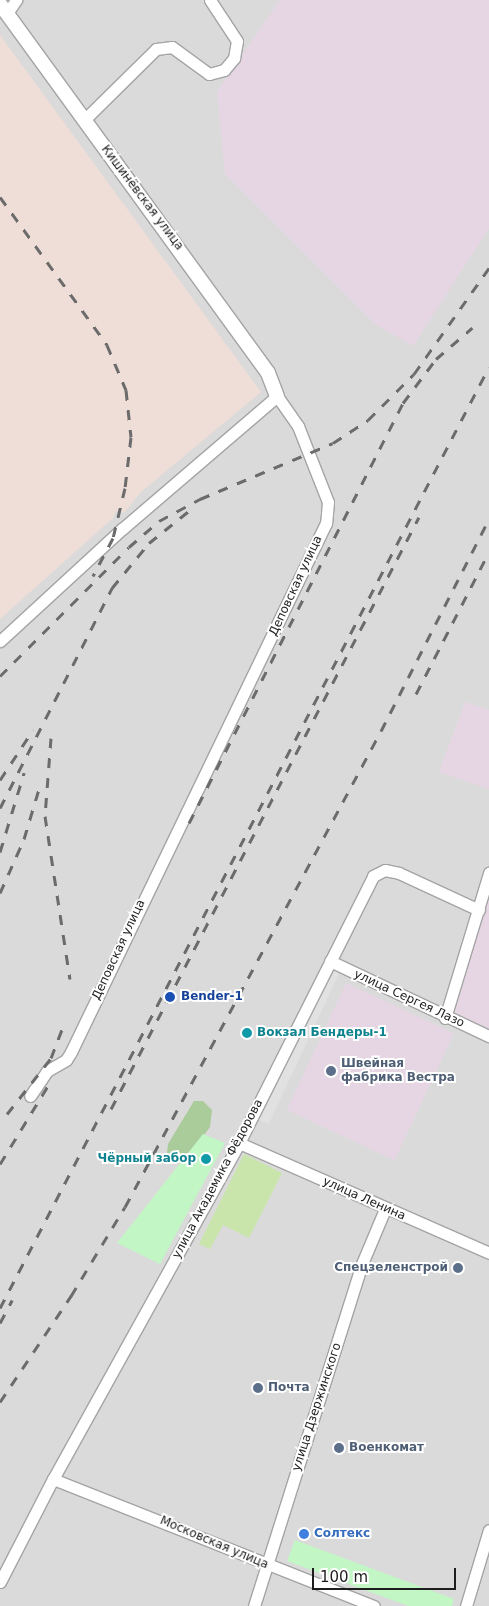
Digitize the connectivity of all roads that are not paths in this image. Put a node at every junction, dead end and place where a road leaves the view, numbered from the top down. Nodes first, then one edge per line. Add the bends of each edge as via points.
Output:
1 (16, 0) edge
2 (210, 0) edge
3 (4, 9) edge
4 (84, 120) junction
5 (277, 396) junction
6 (0, 641) edge
7 (489, 873) edge
8 (479, 910) junction
9 (330, 961) junction
10 (446, 1018) junction
11 (489, 1036) edge
12 (30, 1096) dead end
13 (239, 1143) junction
14 (385, 1209) junction
15 (489, 1253) edge
16 (53, 1479) junction
17 (489, 1530) edge
18 (266, 1565) junction
19 (0, 1582) edge
20 (254, 1606) edge
21 (374, 1606) edge
22 (466, 1606) edge

1 - 3 street
2 - 4 street via 236,41 234,58 217,74 201,70 172,47 156,49
3 - 4 street, Кишинёвская улица
4 - 5 street, Кишинёвская улица via 268,374
5 - 6 street via 122,529
5 - 12 street, Деповская улица via 298,426 328,502 326,523 71,1052 66,1060 47,1071
7 - 8 street
8 - 9 street, улица Академика Фёдорова via 399,873 378,872 369,881
8 - 10 street
9 - 10 street, улица Сергея Лазо
9 - 13 street, улица Академика Фёдорова
10 - 11 street, улица Сергея Лазо
13 - 14 street, улица Ленина
13 - 16 street, улица Академика Фёдорова
14 - 15 street, улица Ленина
14 - 18 street, улица Дзержинского via 361,1266
16 - 18 street, Московская улица
16 - 19 street, улица Академика Фёдорова
17 - 22 street
18 - 20 street, улица Дзержинского
18 - 21 street, Московская улица

